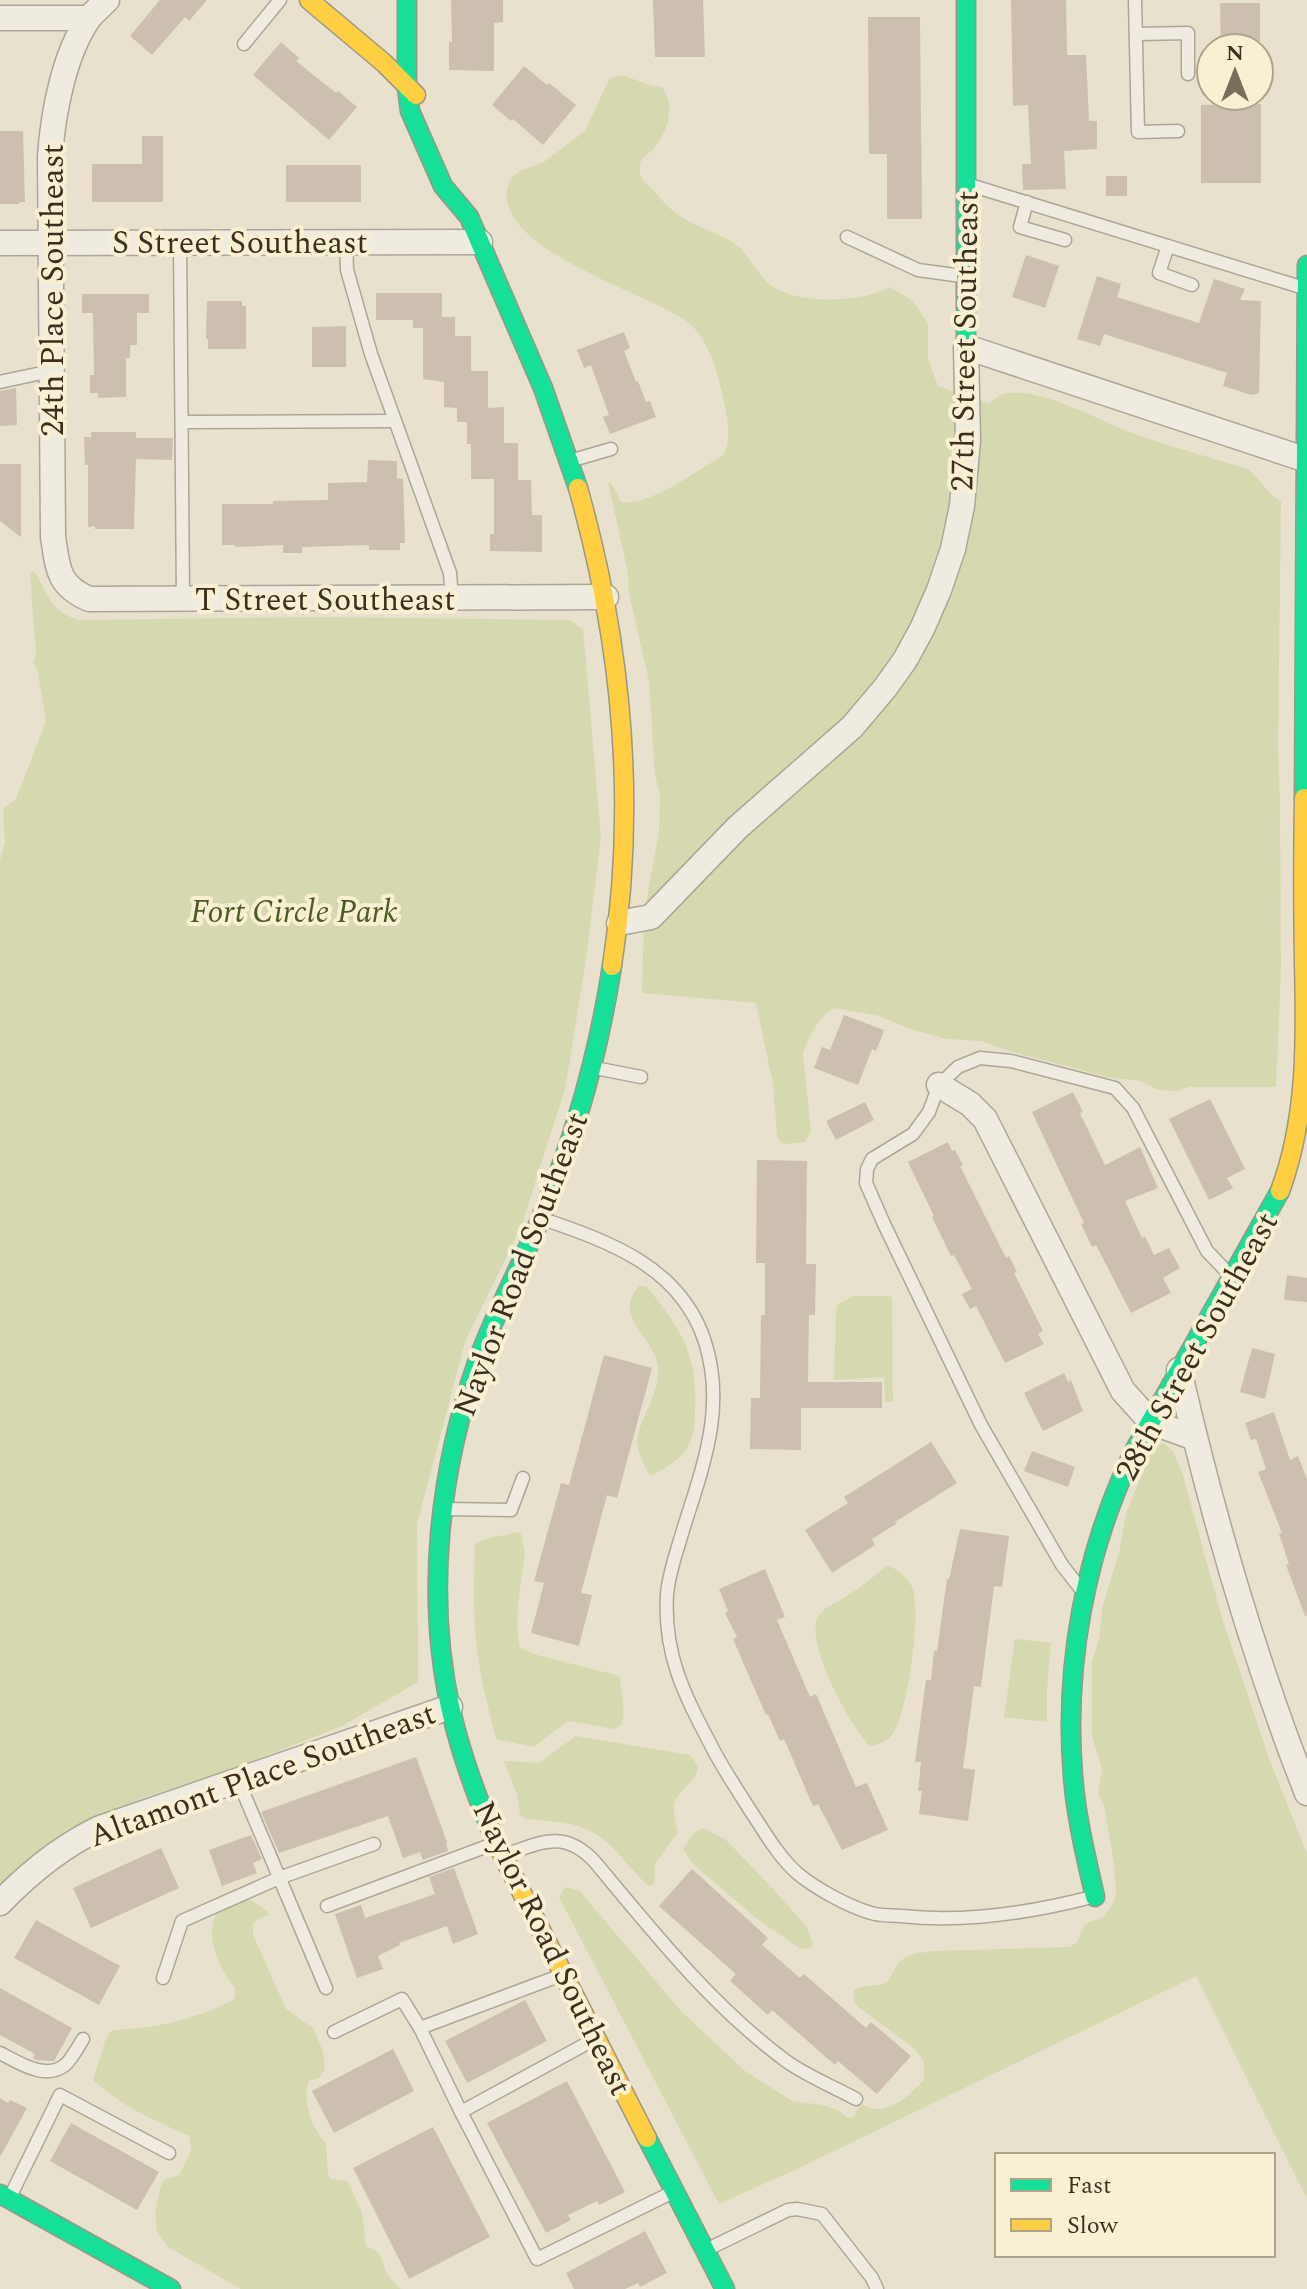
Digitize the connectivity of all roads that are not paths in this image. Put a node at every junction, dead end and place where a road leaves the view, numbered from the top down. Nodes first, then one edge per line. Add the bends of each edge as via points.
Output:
1 (107, 0) edge
2 (280, 0) edge
3 (309, 0) edge
4 (407, 0) edge
5 (966, 0) edge
6 (1135, 0) edge
7 (0, 18) edge
8 (89, 18) junction
9 (1136, 34) junction
10 (244, 44) dead end
11 (1188, 74) dead end
12 (407, 88) junction
13 (430, 110) dead end
14 (1178, 131) dead end
15 (459, 178) dead end
16 (966, 184) junction
17 (1027, 202) junction
18 (461, 206) junction
19 (847, 237) dead end
20 (1065, 240) dead end
21 (180, 242) junction
22 (346, 242) junction
23 (480, 242) junction
24 (0, 243) edge
25 (51, 243) junction
26 (1168, 246) junction
27 (1307, 265) edge
28 (965, 276) junction
29 (1192, 285) dead end
30 (1307, 289) edge
31 (966, 347) junction
32 (51, 371) junction
33 (0, 382) edge
34 (395, 421) junction
35 (182, 422) junction
36 (611, 449) dead end
37 (1306, 460) edge
38 (570, 461) junction
39 (58, 568) joint
40 (606, 597) junction
41 (452, 598) junction
42 (183, 599) junction
43 (619, 923) junction
44 (592, 1067) junction
45 (641, 1077) dead end
46 (939, 1085) junction
47 (1307, 1085) edge
48 (1307, 1169) edge
49 (1280, 1191) junction
50 (540, 1218) junction
51 (1232, 1277) junction
52 (1179, 1370) junction
53 (1151, 1422) junction
54 (1195, 1438) junction
55 (523, 1478) dead end
56 (443, 1509) junction
57 (1086, 1595) junction
58 (450, 1707) junction
59 (238, 1780) junction
60 (1307, 1793) edge
61 (374, 1844) dead end
62 (499, 1850) junction
63 (279, 1878) junction
64 (1095, 1897) joint
65 (0, 1903) edge
66 (327, 1906) dead end
67 (562, 1975) junction
68 (163, 1978) dead end
69 (326, 1988) dead end
70 (420, 2028) junction
71 (334, 2032) dead end
72 (596, 2038) junction
73 (83, 2039) dead end
74 (0, 2053) edge
75 (856, 2099) dead end
76 (461, 2112) junction
77 (169, 2153) dead end
78 (674, 2192) junction
79 (4, 2196) edge
80 (705, 2251) junction
81 (160, 2286) edge
82 (725, 2289) edge
83 (877, 2289) edge

1 - 8 street
2 - 10 lane
3 - 12 street
4 - 12 street, Naylor Road Southeast
5 - 16 street, 27th Street Southeast
6 - 9 lane
7 - 8 street
8 - 25 street, 24th Place Southeast via 75,46 54,119
9 - 11 lane via 1188,33
9 - 14 lane via 1138,132
12 - 13 street
12 - 18 street, Naylor Road Southeast via 410,111 443,186
15 - 18 street, Naylor Road Southeast via 465,193
16 - 17 lane
16 - 28 street, 27th Street Southeast
17 - 20 lane via 1020,227
17 - 26 lane
18 - 23 street, Naylor Road Southeast
19 - 28 lane via 918,270
21 - 22 street, S Street Southeast
21 - 25 street, S Street Southeast
21 - 35 lane
22 - 23 street, S Street Southeast
22 - 34 lane via 347,270
23 - 38 street, Naylor Road Southeast
24 - 25 street, S Street Southeast
25 - 32 street, 24th Place Southeast
26 - 29 lane via 1159,273
26 - 30 lane
27 - 30 street, 28th Street Southeast
28 - 31 street, 27th Street Southeast
30 - 37 street, 28th Street Southeast
31 - 37 street
31 - 43 street, 27th Street Southeast via 967,463 958,528 935,600 905,660 839,740 737,828 651,917
32 - 33 lane
32 - 39 street, 24th Place Southeast
34 - 35 lane
34 - 41 lane via 450,573
35 - 42 lane
36 - 38 lane
37 - 47 street, 28th Street Southeast
38 - 40 street, Naylor Road Southeast
39 - 42 street, T Street Southeast via 71,590 89,599
40 - 41 street, T Street Southeast
40 - 43 street, Naylor Road Southeast via 624,760
41 - 42 street, T Street Southeast
43 - 44 street, Naylor Road Southeast
44 - 45 lane
44 - 50 street, Naylor Road Southeast
46 - 51 lane via 958,1067 980,1058 1115,1088 1133,1108 1207,1251
46 - 53 street via 985,1119 1123,1391
46 - 57 lane via 913,1134 872,1159 866,1183 981,1425 1062,1565
47 - 49 street, 28th Street Southeast via 1291,1168
48 - 49 street
49 - 51 street, 28th Street Southeast
50 - 56 street, Naylor Road Southeast via 473,1374
50 - 64 lane via 629,1252 661,1275 686,1303 704,1338 713,1372 712,1429 672,1566 667,1622 684,1694 770,1841 796,1872 872,1913 976,1918
51 - 52 street, 28th Street Southeast
52 - 53 street, 28th Street Southeast
52 - 54 street
53 - 54 street
53 - 57 street, 28th Street Southeast via 1107,1517
54 - 60 street via 1252,1639
55 - 56 lane via 511,1510
56 - 58 street, Naylor Road Southeast via 439,1600
57 - 64 street, 28th Street Southeast via 1074,1666 1072,1752
58 - 59 street, Altamont Place Southeast
58 - 62 street, Naylor Road Southeast via 475,1793
59 - 63 lane
59 - 65 street, Altamont Place Southeast via 93,1831 51,1857
61 - 63 lane
62 - 66 lane
62 - 67 street, Naylor Road Southeast
62 - 75 lane via 542,1841 578,1847 691,1976 739,2021 788,2062
63 - 68 lane via 182,1921
63 - 69 lane
67 - 70 lane
67 - 72 street, Naylor Road Southeast
70 - 71 lane via 402,1999
70 - 76 lane
72 - 76 lane
72 - 78 street, Naylor Road Southeast
73 - 74 lane via 57,2069 35,2070
76 - 78 lane via 537,2259
77 - 79 lane via 60,2095
78 - 80 street, Naylor Road Southeast
79 - 81 street
80 - 82 street, Naylor Road Southeast
80 - 83 lane via 788,2210 822,2214

